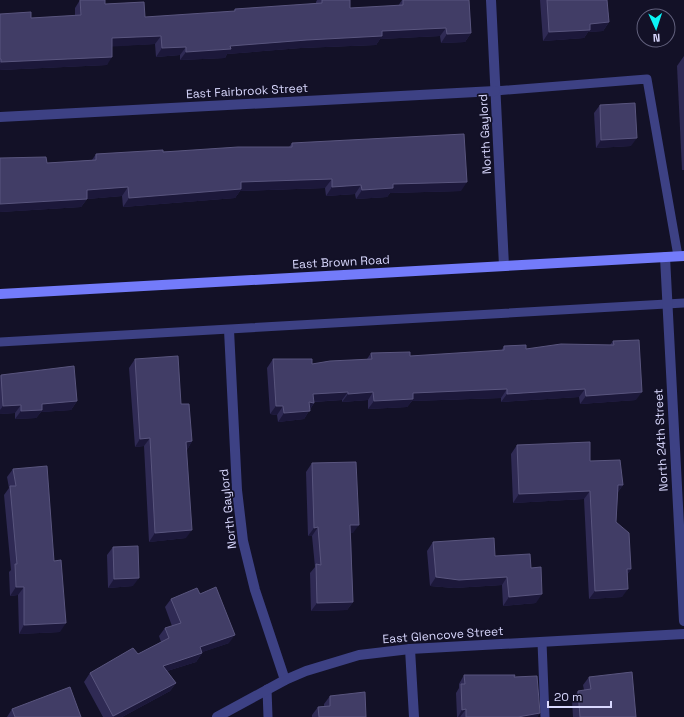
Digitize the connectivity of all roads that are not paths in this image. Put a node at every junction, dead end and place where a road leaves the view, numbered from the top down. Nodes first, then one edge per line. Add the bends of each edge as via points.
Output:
1 (491, 0) edge
2 (495, 91) junction
3 (0, 117) edge
4 (681, 256) edge
5 (665, 257) junction
6 (504, 266) junction
7 (0, 294) edge
8 (684, 303) edge
9 (667, 304) junction
10 (229, 330) junction
11 (0, 342) edge
12 (684, 621) edge
13 (684, 634) edge
14 (542, 642) junction
15 (410, 649) junction
16 (284, 680) junction
17 (266, 689) junction
18 (217, 717) edge
19 (268, 717) edge
20 (414, 717) edge
21 (545, 717) edge

1 - 2 street, North Gaylord
2 - 3 street, East Fairbrook Street
2 - 4 lane via 647,79
2 - 6 street, North Gaylord
4 - 5 main road, East Brown Road
5 - 6 main road, East Brown Road
5 - 9 street, North 24th Street
6 - 7 main road, East Brown Road
8 - 9 lane
9 - 10 lane
9 - 12 street, North 24th Street
10 - 11 lane
10 - 16 street, North Gaylord via 242,535 255,590
13 - 14 street, East Glencove Street
14 - 15 street, East Glencove Street
14 - 21 lane
15 - 16 street, East Glencove Street via 359,655
15 - 20 street
16 - 17 street, East Glencove Street
17 - 18 street, East Glencove Street
17 - 19 lane

